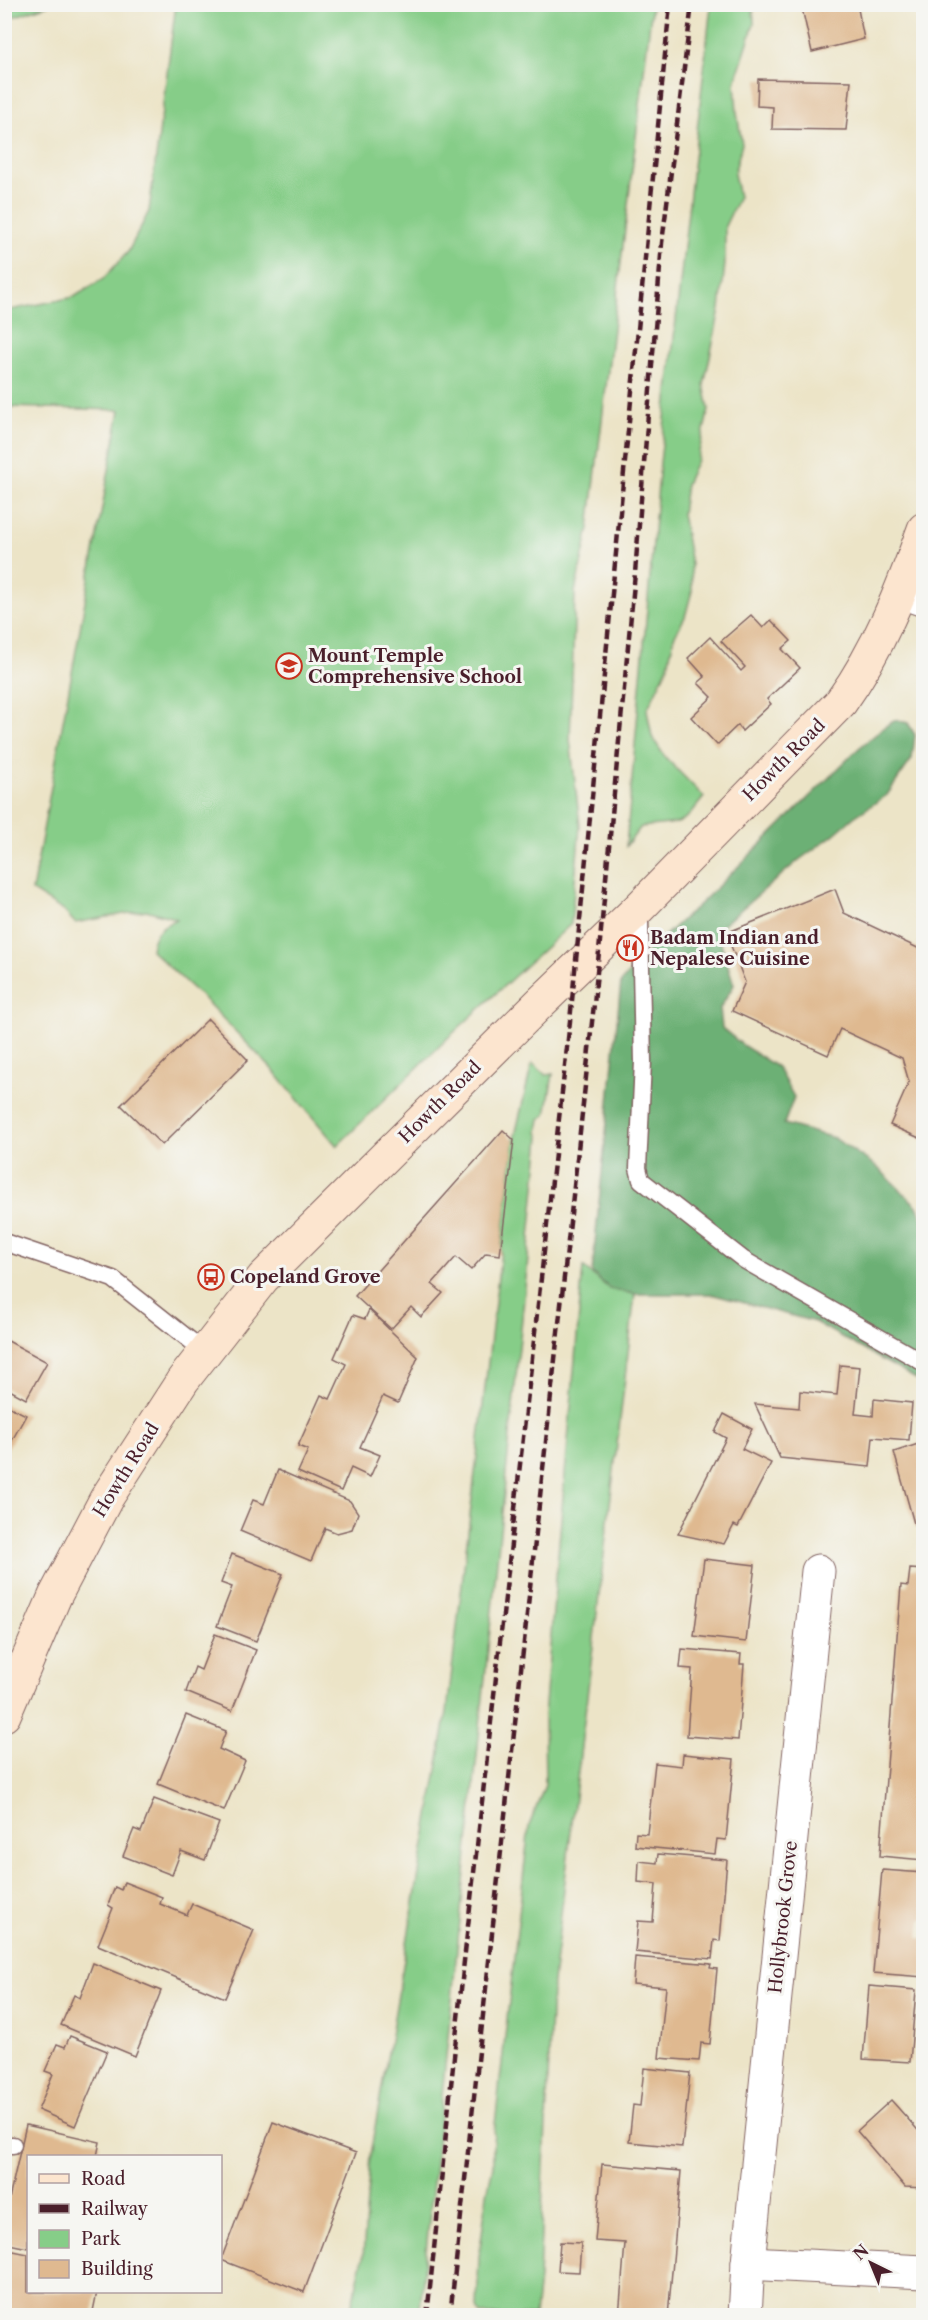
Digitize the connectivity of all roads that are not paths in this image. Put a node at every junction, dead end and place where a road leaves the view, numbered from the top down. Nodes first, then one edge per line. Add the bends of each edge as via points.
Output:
1 (924, 529) edge
2 (912, 596) edge
3 (636, 911) junction
4 (4, 1242) edge
5 (205, 1352) junction
6 (924, 1363) edge
7 (818, 1571) dead end
8 (6, 1704) edge
9 (748, 2263) junction
10 (924, 2272) edge
11 (745, 2316) edge

1 - 2 main road, Howth Road
2 - 3 main road, Howth Road via 841,702
3 - 5 main road, Howth Road via 263,1278
3 - 6 lane via 640,921 643,1062 638,1168 641,1180 744,1260
4 - 5 lane via 112,1279
5 - 8 main road, Howth Road via 106,1499 55,1596
7 - 9 street, Hollybrook Grove
9 - 10 street
9 - 11 street, Hollybrook Grove

